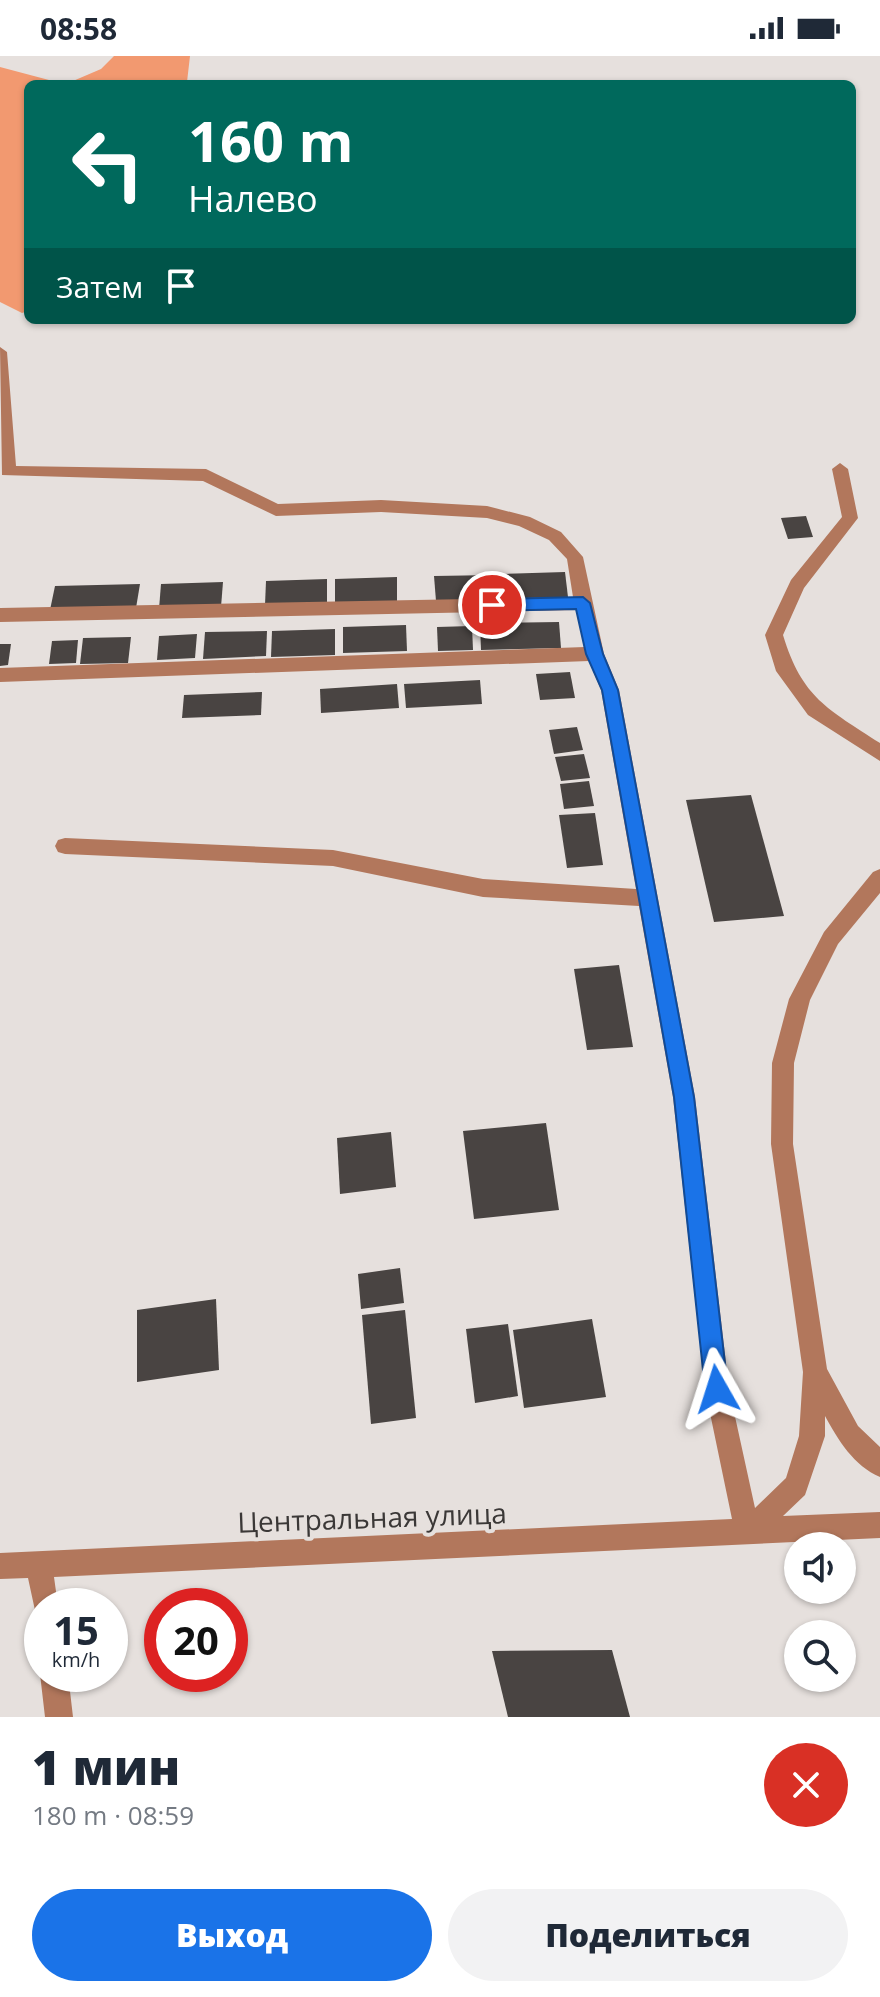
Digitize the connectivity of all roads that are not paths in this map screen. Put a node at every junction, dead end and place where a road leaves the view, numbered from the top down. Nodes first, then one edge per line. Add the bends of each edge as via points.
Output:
1 (0, 352) edge
2 (840, 469) dead end
3 (4, 470) edge
4 (583, 603) junction
5 (0, 615) edge
6 (595, 654) junction
7 (0, 675) edge
8 (880, 753) edge
9 (65, 846) dead end
10 (880, 878) edge
11 (648, 898) junction
12 (815, 1372) junction
13 (880, 1464) edge
14 (880, 1525) edge
15 (748, 1533) junction
16 (39, 1564) junction
17 (0, 1566) edge
18 (42, 1588) edge
19 (56, 1692) edge
20 (59, 1717) edge

1 - 3 street
2 - 8 street via 850,518 797,585 774,635 785,671 814,710
3 - 4 street via 206,475 276,510 381,506 487,512 555,536 575,557
4 - 5 street
4 - 6 street
6 - 7 street
6 - 11 street via 610,690
9 - 11 street via 333,858 483,888
10 - 12 street via 831,938 800,999 783,1063 782,1144
11 - 15 street via 684,1097 717,1389
12 - 13 street via 849,1435
12 - 15 street via 812,1436 796,1486
14 - 15 street, Центральная улица
15 - 16 street, Центральная улица
16 - 17 street, Центральная улица
16 - 18 street
19 - 20 street

